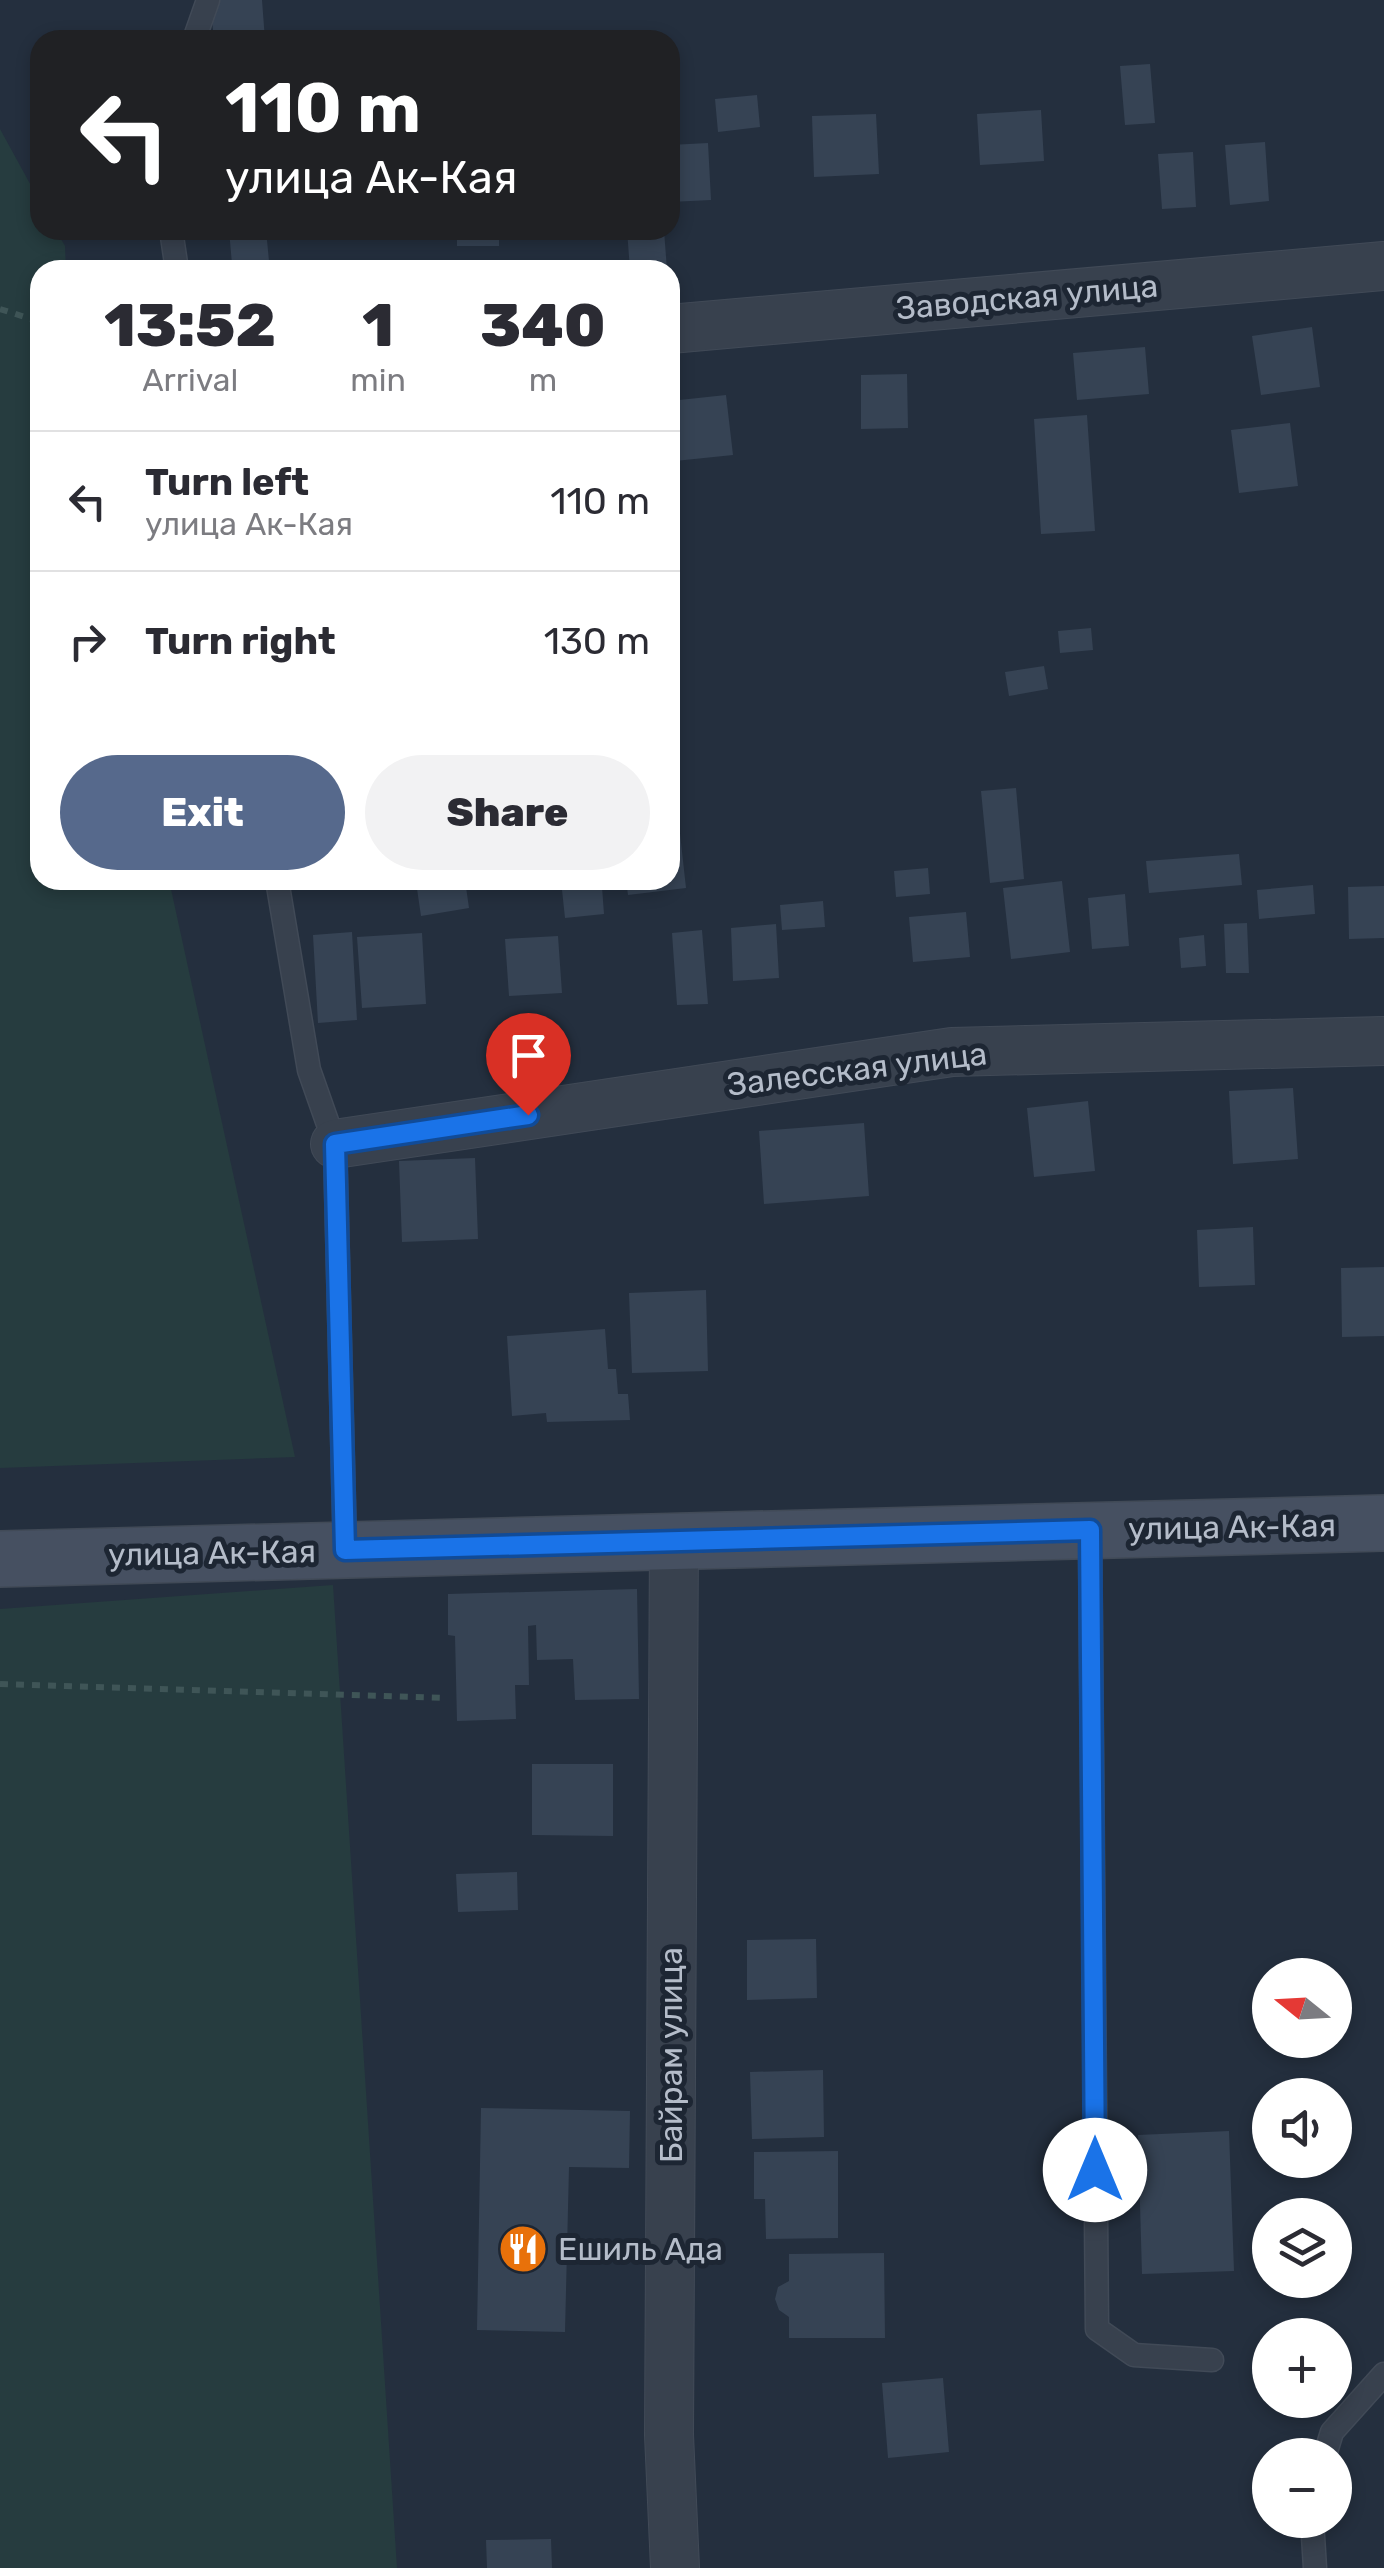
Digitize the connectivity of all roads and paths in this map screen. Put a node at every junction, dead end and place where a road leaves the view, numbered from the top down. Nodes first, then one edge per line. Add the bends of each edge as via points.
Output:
1 (208, 0) edge
2 (198, 30) edge
3 (1384, 266) edge
4 (0, 309) edge
5 (30, 319) edge
6 (680, 328) edge
7 (280, 890) edge
8 (1384, 1041) edge
9 (335, 1144) junction
10 (1384, 1523) edge
11 (1090, 1530) junction
12 (674, 1541) junction
13 (345, 1550) junction
14 (0, 1558) edge
15 (0, 1684) edge
16 (445, 1698) dead end
17 (1212, 2360) dead end
18 (1384, 2374) edge
19 (1330, 2438) edge
20 (1313, 2538) edge
21 (676, 2568) edge
22 (1315, 2568) edge

1 - 2 lane
3 - 6 street, Заводская улица
4 - 5 path
7 - 9 lane via 309,1070
8 - 9 street, Залесская улица via 952,1052
9 - 13 lane
10 - 11 main road, улица Ак-Кая
11 - 12 main road, улица Ак-Кая
11 - 17 lane via 1096,2330 1134,2355
12 - 13 main road, улица Ак-Кая
12 - 21 street, Байрам улица via 669,2434
13 - 14 main road, улица Ак-Кая
15 - 16 path
18 - 19 lane
20 - 22 lane

